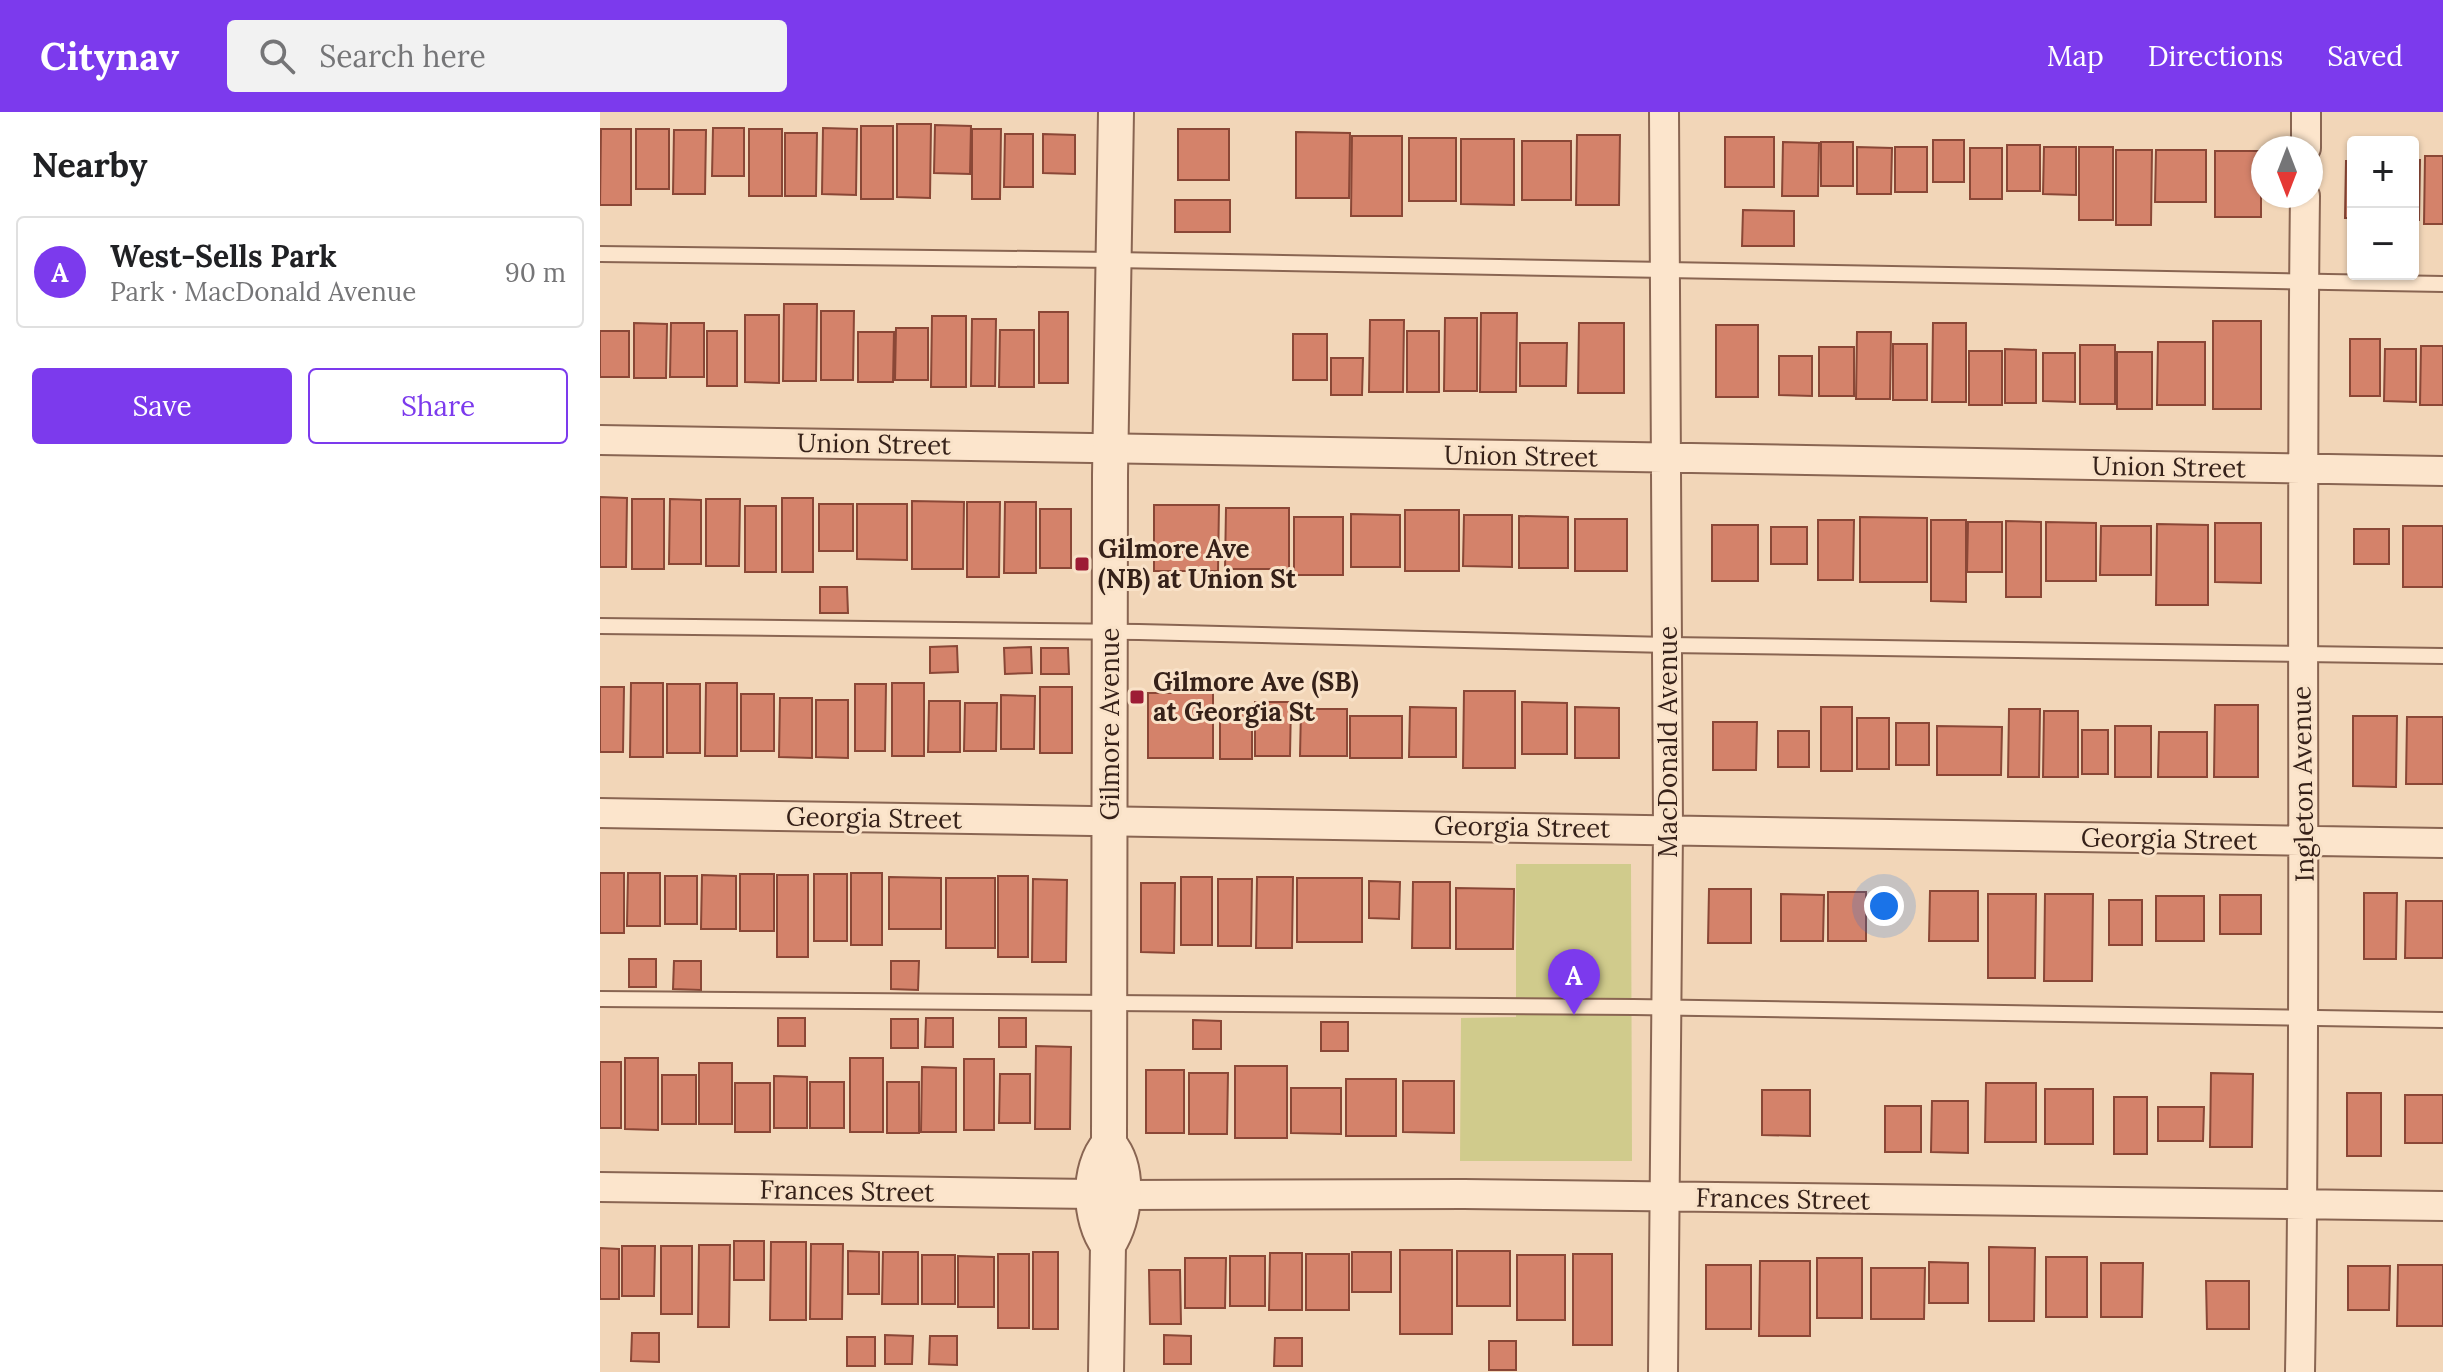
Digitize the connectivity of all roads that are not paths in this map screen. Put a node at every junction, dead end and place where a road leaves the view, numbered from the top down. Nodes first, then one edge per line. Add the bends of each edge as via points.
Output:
1 (1116, 112) edge
2 (1664, 112) edge
3 (2306, 112) edge
4 (2306, 136) edge
5 (2305, 208) edge
6 (600, 254) edge
7 (1113, 260) junction
8 (1664, 271) junction
9 (2304, 281) junction
10 (2443, 284) edge
11 (600, 440) edge
12 (1110, 447) junction
13 (1667, 459) junction
14 (2304, 469) junction
15 (2443, 471) edge
16 (600, 626) edge
17 (1110, 631) junction
18 (1668, 645) junction
19 (2301, 653) junction
20 (2443, 656) edge
21 (600, 813) edge
22 (1111, 823) junction
23 (1668, 829) junction
24 (2305, 840) junction
25 (2443, 843) edge
26 (600, 999) edge
27 (1108, 1004) junction
28 (1665, 1008) junction
29 (2303, 1018) junction
30 (2443, 1020) edge
31 (600, 1187) edge
32 (1108, 1195) junction
33 (1666, 1198) junction
34 (2303, 1204) junction
35 (2443, 1206) edge
36 (1106, 1372) edge
37 (1663, 1372) edge
38 (2300, 1372) edge

1 - 7 street, Gilmore Avenue
2 - 8 street, MacDonald Avenue
3 - 4 street
5 - 9 street, Ingleton Avenue
6 - 7 lane
7 - 8 lane
7 - 12 street, Gilmore Avenue
8 - 9 lane
8 - 13 street, MacDonald Avenue
9 - 10 lane
9 - 14 street, Ingleton Avenue
11 - 12 street, Union Street
12 - 13 street, Union Street
12 - 17 street, Gilmore Avenue
13 - 14 street, Union Street
13 - 18 street, MacDonald Avenue
14 - 15 street, Union Street
14 - 19 street, Ingleton Avenue
16 - 17 lane
17 - 18 lane
17 - 22 street, Gilmore Avenue
18 - 19 lane
18 - 23 street, MacDonald Avenue
19 - 20 lane
19 - 24 street, Ingleton Avenue
21 - 22 street, Georgia Street
22 - 23 street, Georgia Street
22 - 27 street, Gilmore Avenue
23 - 24 street, Georgia Street
23 - 28 street, MacDonald Avenue
24 - 25 street, Georgia Street
24 - 29 street, Ingleton Avenue
26 - 27 lane
27 - 28 lane
27 - 32 street, Gilmore Avenue via 1109,1144 1099,1156
28 - 29 lane
28 - 33 street, MacDonald Avenue
29 - 30 lane
29 - 34 street, Ingleton Avenue
31 - 32 street, Frances Street
32 - 33 street, Frances Street
32 - 36 street, Gilmore Avenue via 1100,1234 1108,1245
33 - 34 street, Frances Street
33 - 37 street, MacDonald Avenue
34 - 35 street, Frances Street
34 - 38 street, Ingleton Avenue

